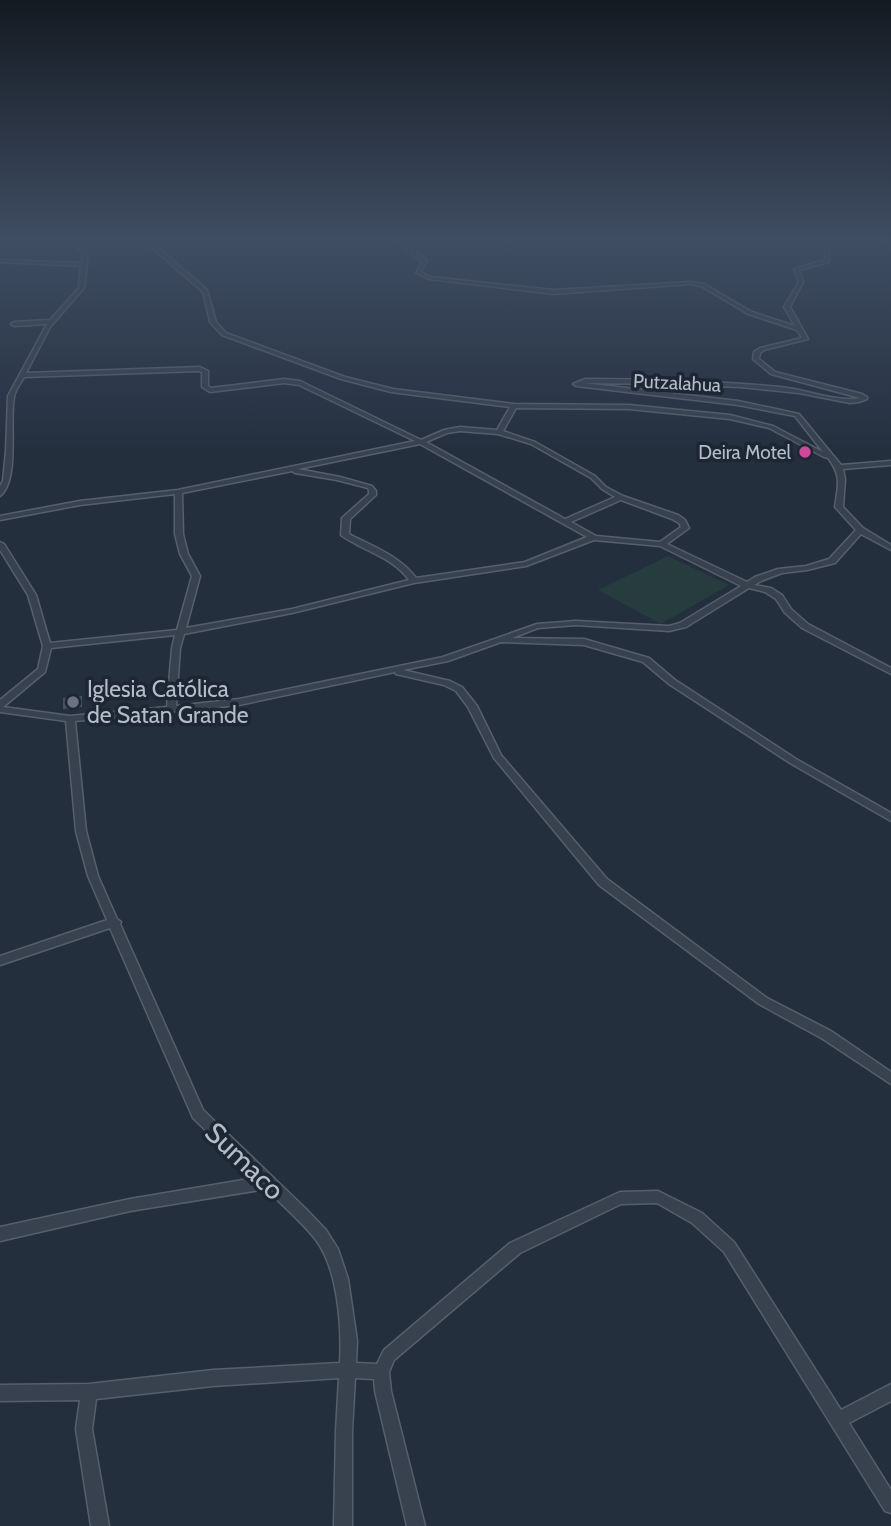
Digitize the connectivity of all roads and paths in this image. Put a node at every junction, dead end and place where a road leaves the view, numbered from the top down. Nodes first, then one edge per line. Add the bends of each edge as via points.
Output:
1 (62, 309) edge
2 (210, 309) edge
3 (744, 309) edge
4 (788, 309) edge
5 (51, 322) junction
6 (14, 324) dead end
7 (800, 330) junction
8 (22, 375) junction
9 (11, 396) junction
10 (0, 398) edge
11 (514, 406) junction
12 (499, 432) junction
13 (421, 442) junction
14 (832, 460) junction
15 (891, 463) edge
16 (838, 467) junction
17 (283, 470) junction
18 (3, 482) edge
19 (178, 492) junction
20 (0, 494) edge
21 (621, 497) junction
22 (0, 518) edge
23 (565, 522) junction
24 (579, 529) junction
25 (860, 530) junction
26 (594, 538) junction
27 (879, 541) junction
28 (574, 542) junction
29 (891, 542) edge
30 (0, 544) edge
31 (662, 544) junction
32 (891, 548) edge
33 (414, 581) junction
34 (746, 585) junction
35 (180, 632) junction
36 (502, 640) junction
37 (47, 646) junction
38 (396, 671) junction
39 (891, 671) edge
40 (0, 707) edge
41 (171, 709) junction
42 (70, 719) junction
43 (891, 818) edge
44 (115, 922) junction
45 (0, 961) edge
46 (891, 1079) edge
47 (266, 1183) junction
48 (0, 1234) edge
49 (348, 1370) junction
50 (381, 1372) junction
51 (89, 1392) junction
52 (891, 1392) edge
53 (0, 1393) edge
54 (838, 1420) junction
55 (891, 1505) edge
56 (100, 1526) edge
57 (343, 1526) edge
58 (416, 1526) edge

1 - 5 street
2 - 11 street via 218,328 237,340 343,377 393,391
3 - 7 street
4 - 7 street
5 - 6 street
5 - 8 street
7 - 14 street, Putzalahua via 804,340 762,349 757,362 773,373 864,399 851,402 792,390 662,382 576,384 787,412 803,421
8 - 9 street
8 - 13 street via 200,369 205,371 205,387 217,390 292,381
9 - 10 street
9 - 18 street
11 - 12 street
11 - 14 street via 660,409 745,420 778,430
12 - 13 street via 460,429
12 - 21 street via 533,443
13 - 17 street
13 - 23 street
14 - 16 street, Putzalahua
15 - 16 street
16 - 25 street via 842,479 839,507
17 - 19 street
17 - 33 street via 370,487 372,495 346,518 345,535 406,570
18 - 20 street
19 - 22 street
19 - 35 street via 181,544 196,576
21 - 23 street
21 - 31 street via 682,522 685,528
23 - 24 street
24 - 26 street
24 - 28 street
25 - 27 street
25 - 34 street via 832,561 770,574
26 - 28 street
26 - 31 street
27 - 29 street
27 - 32 street
28 - 33 street via 527,564
30 - 37 street via 32,595
31 - 34 street
33 - 35 street
34 - 36 street via 669,629 555,624 519,631
34 - 39 street via 768,590 805,626
35 - 37 street
35 - 41 street
36 - 38 street
36 - 43 street via 584,642 646,660 793,761
37 - 40 street via 42,670
38 - 41 street via 239,702
38 - 46 street via 459,689 497,756 603,882 764,1002 827,1035
40 - 42 street
41 - 42 street
42 - 44 street, Sumaco via 86,853
44 - 45 street
44 - 47 street, Sumaco via 198,1114
47 - 48 street via 130,1205
47 - 49 street, Sumaco via 321,1235 333,1254 345,1305
49 - 50 street
49 - 51 street
49 - 57 street, Sumaco
50 - 54 street via 389,1354 515,1248 621,1198 658,1197 697,1218 729,1247
50 - 58 street
51 - 53 street
51 - 56 street via 84,1429
52 - 54 street
54 - 55 street

